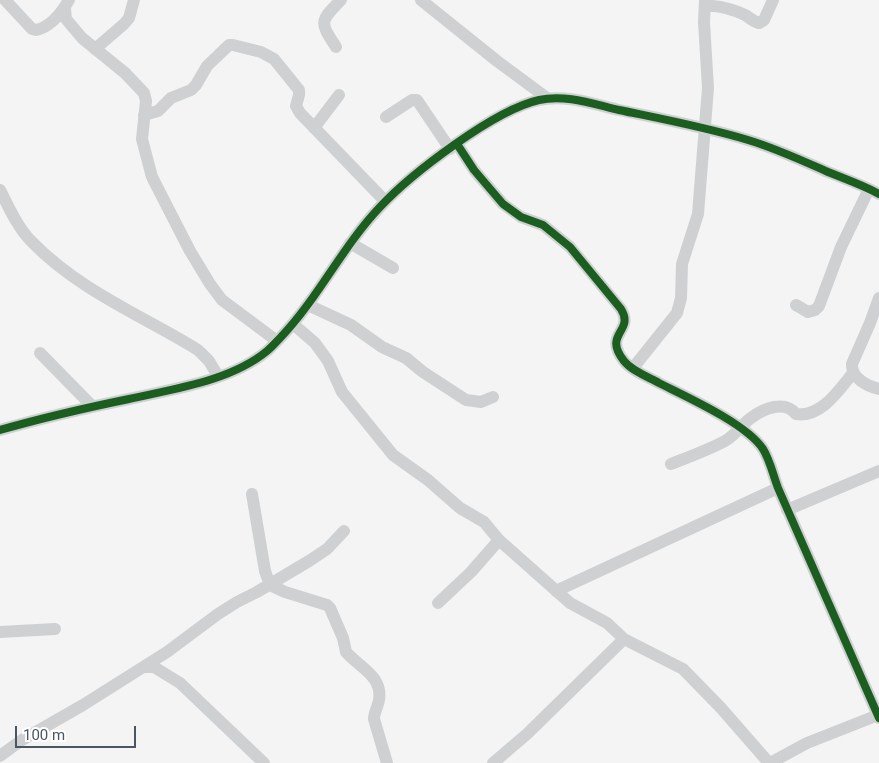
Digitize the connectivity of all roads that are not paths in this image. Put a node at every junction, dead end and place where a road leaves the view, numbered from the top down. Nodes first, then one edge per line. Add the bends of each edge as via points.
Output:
1 (5, 0) edge
2 (134, 0) edge
3 (341, 0) edge
4 (421, 0) edge
5 (772, 0) edge
6 (705, 3) edge
7 (67, 5) edge
8 (336, 46) dead end
9 (95, 49) junction
10 (340, 95) dead end
11 (548, 98) junction
12 (144, 115) junction
13 (386, 117) dead end
14 (314, 128) junction
15 (706, 129) junction
16 (454, 146) junction
17 (0, 190) edge
18 (874, 192) edge
19 (385, 201) junction
20 (350, 243) junction
21 (393, 268) dead end
22 (879, 298) edge
23 (308, 305) junction
24 (796, 305) dead end
25 (293, 324) junction
26 (277, 341) junction
27 (40, 353) dead end
28 (633, 368) junction
29 (853, 373) junction
30 (218, 376) junction
31 (879, 389) edge
32 (494, 397) dead end
33 (93, 407) junction
34 (741, 429) junction
35 (0, 430) edge
36 (671, 464) dead end
37 (879, 471) edge
38 (778, 488) junction
39 (252, 494) dead end
40 (787, 510) junction
41 (344, 531) dead end
42 (499, 540) junction
43 (270, 585) junction
44 (556, 592) junction
45 (438, 603) dead end
46 (55, 629) dead end
47 (0, 632) edge
48 (624, 639) junction
49 (144, 667) junction
50 (878, 716) edge
51 (0, 756) edge
52 (264, 763) edge
53 (387, 763) edge
54 (493, 763) edge
55 (770, 763) edge

1 - 7 street via 36,30 46,27
2 - 9 street via 129,18
3 - 8 street via 323,24
4 - 11 street
5 - 6 street via 764,20 759,23 727,8
6 - 15 street
7 - 9 street via 66,19
9 - 12 street via 140,88 146,101
10 - 14 street
11 - 15 street via 577,100
11 - 16 street via 517,108
12 - 14 street via 158,111 171,98 191,90 207,66 229,45 233,45 261,52 279,64 299,90 297,109
12 - 26 street via 142,139 152,178 190,251 222,300
13 - 16 street via 417,100
14 - 19 street
15 - 18 street via 770,147
15 - 28 street via 698,214 683,257 677,313
16 - 19 street
16 - 28 street via 503,204 521,217 543,226 570,247 603,286 625,315 624,325 615,340 616,348
17 - 30 street via 24,232 43,252 98,295 198,350
18 - 24 street via 841,247 819,306 808,312
19 - 20 street
20 - 21 street
20 - 23 street
22 - 29 street via 852,364
23 - 25 street
23 - 32 street via 351,325 382,347 406,358 466,400 481,402
25 - 26 street
25 - 42 street via 315,343 328,361 342,392 388,451 460,508 484,522
26 - 30 street via 267,352
27 - 33 street
28 - 34 street
29 - 31 street
29 - 34 street via 828,401 815,410 803,415 786,406 764,410 750,418
30 - 33 street
33 - 35 street
34 - 36 street via 716,446
34 - 38 street via 762,447
37 - 40 street
38 - 40 street
38 - 44 street
39 - 43 street
40 - 50 street
41 - 43 street via 327,548
42 - 44 street
42 - 45 street
43 - 49 street via 218,614
43 - 53 street via 330,608 346,652 375,681 379,702 374,719
44 - 48 street via 607,623
46 - 47 street
48 - 54 street
48 - 55 street via 683,670
49 - 51 street
49 - 52 street via 154,667 180,683
50 - 55 street via 807,743

